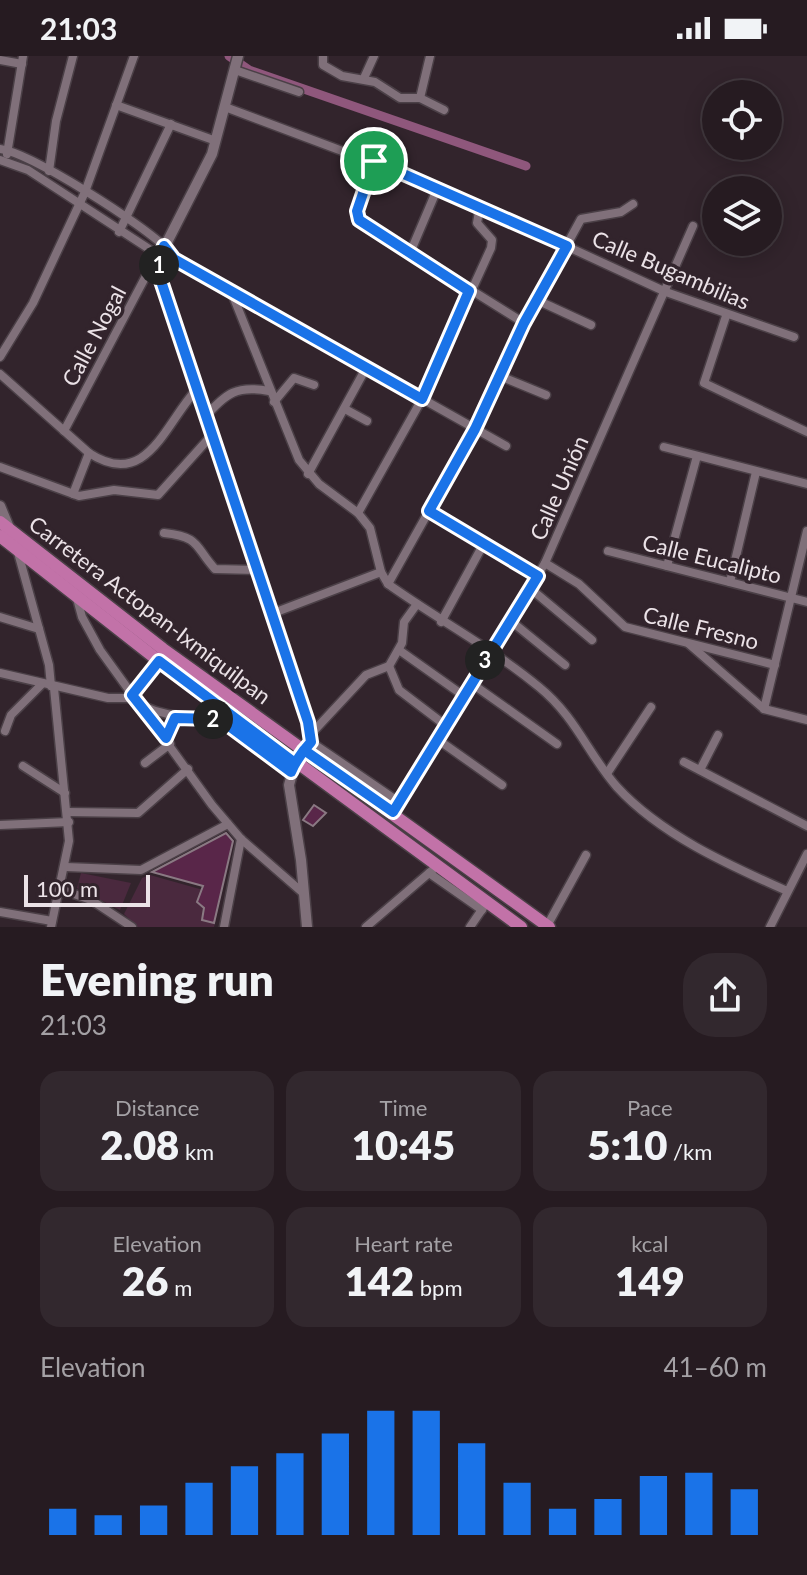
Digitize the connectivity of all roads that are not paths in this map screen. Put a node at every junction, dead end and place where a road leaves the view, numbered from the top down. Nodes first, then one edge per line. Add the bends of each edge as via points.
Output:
1 (73, 56) edge
2 (134, 56) edge
3 (374, 56) edge
4 (430, 56) edge
5 (0, 60) edge
6 (22, 60) edge
7 (323, 60) edge
8 (237, 63) edge
9 (364, 78) junction
10 (299, 92) dead end
11 (420, 98) junction
12 (116, 105) junction
13 (225, 107) junction
14 (444, 110) dead end
15 (171, 124) junction
16 (216, 141) junction
17 (4, 150) edge
18 (3, 161) edge
19 (374, 161) junction
20 (49, 171) junction
21 (438, 187) junction
22 (85, 192) junction
23 (79, 204) junction
24 (633, 204) dead end
25 (480, 206) junction
26 (126, 219) junction
27 (693, 226) dead end
28 (119, 232) junction
29 (567, 246) junction
30 (410, 253) junction
31 (161, 254) junction
32 (231, 291) junction
33 (469, 291) junction
34 (666, 292) junction
35 (539, 301) junction
36 (726, 316) junction
37 (524, 323) junction
38 (591, 325) dead end
39 (794, 337) dead end
40 (0, 357) edge
41 (366, 368) junction
42 (0, 374) edge
43 (500, 376) junction
44 (314, 385) dead end
45 (196, 390) junction
46 (269, 391) junction
47 (546, 395) dead end
48 (422, 399) junction
49 (274, 402) junction
50 (345, 409) junction
51 (205, 417) junction
52 (367, 421) dead end
53 (475, 429) junction
54 (64, 431) junction
55 (807, 432) edge
56 (211, 436) junction
57 (506, 446) dead end
58 (664, 447) dead end
59 (89, 453) junction
60 (697, 456) junction
61 (0, 467) edge
62 (756, 472) junction
63 (308, 474) junction
64 (807, 484) edge
65 (73, 494) junction
66 (0, 506) edge
67 (429, 511) junction
68 (358, 513) junction
69 (3, 529) edge
70 (807, 532) edge
71 (164, 533) dead end
72 (483, 545) junction
73 (17, 548) junction
74 (608, 551) dead end
75 (545, 563) junction
76 (667, 566) junction
77 (258, 570) junction
78 (381, 572) junction
79 (538, 576) junction
80 (730, 582) junction
81 (388, 584) junction
82 (531, 589) junction
83 (75, 594) junction
84 (792, 598) junction
85 (807, 602) edge
86 (417, 604) junction
87 (271, 614) junction
88 (0, 617) edge
89 (511, 621) junction
90 (441, 622) junction
91 (39, 629) junction
92 (592, 640) dead end
93 (688, 643) junction
94 (399, 650) junction
95 (490, 652) junction
96 (159, 661) junction
97 (565, 665) dead end
98 (775, 665) junction
99 (389, 666) junction
100 (0, 673) edge
101 (471, 683) junction
102 (49, 686) junction
103 (464, 696) junction
104 (136, 699) junction
105 (651, 707) dead end
106 (764, 709) junction
107 (175, 718) junction
108 (807, 720) edge
109 (445, 725) junction
110 (5, 731) dead end
111 (718, 735) dead end
112 (437, 739) junction
113 (168, 741) junction
114 (309, 742) junction
115 (557, 744) dead end
116 (684, 762) dead end
117 (145, 763) dead end
118 (23, 766) dead end
119 (293, 767) junction
120 (188, 769) junction
121 (700, 770) junction
122 (608, 772) junction
123 (502, 785) dead end
124 (65, 793) junction
125 (396, 807) junction
126 (68, 817) junction
127 (228, 824) junction
128 (0, 825) edge
129 (807, 826) edge
130 (241, 839) junction
131 (807, 854) edge
132 (586, 855) dead end
133 (66, 867) junction
134 (433, 870) junction
135 (60, 889) junction
136 (787, 891) junction
137 (302, 892) junction
138 (484, 906) junction
139 (0, 912) edge
140 (52, 924) edge
141 (548, 926) edge
142 (132, 927) edge
143 (224, 927) edge
144 (307, 927) edge
145 (366, 927) edge
146 (470, 927) edge
147 (521, 927) edge
148 (770, 927) edge

1 - 20 street
2 - 12 street
3 - 9 street
4 - 11 street
5 - 6 street
6 - 17 street
7 - 9 street via 342,76
8 - 10 street
8 - 13 street
9 - 11 street via 400,98
11 - 14 street
12 - 15 street
12 - 22 street
13 - 16 street
13 - 19 street, Calle Bugambilias
15 - 16 street
15 - 26 street
16 - 31 street
17 - 18 street
17 - 20 street
18 - 23 street via 28,170
19 - 21 street, Calle Bugambilias
19 - 30 street via 357,216
20 - 22 street
21 - 25 street, Calle Bugambilias
21 - 30 street
22 - 23 street
22 - 26 street
23 - 28 street
23 - 40 street via 33,303
24 - 29 street via 621,212 585,216
25 - 29 street, Calle Bugambilias
25 - 33 street via 477,223 492,240 491,248
26 - 28 street
26 - 31 street
27 - 34 street, Calle Unión
28 - 31 street
29 - 34 street, Calle Bugambilias
29 - 35 street
30 - 33 street
31 - 32 street
31 - 45 street via 160,278
31 - 54 street, Calle Nogal
32 - 41 street
32 - 46 street
33 - 37 street
33 - 48 street
34 - 36 street, Calle Bugambilias
34 - 75 street, Calle Unión
35 - 37 street
35 - 38 street
36 - 39 street, Calle Bugambilias
36 - 55 street via 704,383
37 - 43 street
41 - 48 street
41 - 50 street
42 - 54 street
43 - 47 street
43 - 53 street
44 - 49 street via 294,378
45 - 51 street
45 - 59 street via 143,460 101,461
46 - 49 street
46 - 51 street via 232,390
48 - 53 street
48 - 68 street
49 - 63 street
50 - 52 street
50 - 63 street
51 - 56 street
53 - 57 street
53 - 67 street
54 - 59 street
56 - 65 street via 158,495 114,490
56 - 77 street
58 - 60 street
59 - 65 street
60 - 62 street
60 - 76 street
61 - 65 street
62 - 64 street
62 - 80 street
63 - 68 street
66 - 69 street
67 - 72 street
67 - 81 street
68 - 78 street via 370,528
69 - 73 main road
69 - 114 main road, Carretera Actopan-Ixmiquilpan via 163,649
70 - 84 street
71 - 77 street via 188,535 215,569
72 - 79 street
72 - 90 street
73 - 83 main road
73 - 91 street
74 - 76 street, Calle Eucalipto
75 - 79 street, Calle Unión
75 - 93 street, Calle Fresno via 579,584 625,627
76 - 80 street, Calle Eucalipto
77 - 87 street
78 - 81 street
78 - 87 street
79 - 82 street, Calle Unión
80 - 84 street, Calle Eucalipto
81 - 86 street
82 - 89 street, Calle Unión
82 - 92 street
83 - 96 main road
83 - 104 street via 100,650
84 - 85 street, Calle Eucalipto
84 - 98 street
86 - 90 street
86 - 94 street via 404,622
87 - 114 street
88 - 91 street
89 - 95 street, Calle Unión
89 - 97 street
90 - 95 street
91 - 102 street
93 - 98 street, Calle Fresno
93 - 106 street
94 - 99 street
94 - 103 street
95 - 101 street, Calle Unión
95 - 122 street via 540,688 583,733
96 - 104 street
96 - 119 main road
98 - 106 street
99 - 109 street via 399,690
99 - 114 street via 366,675
100 - 102 street
101 - 103 street, Calle Unión
101 - 115 street
102 - 104 street
102 - 110 street via 11,715
102 - 124 street
103 - 109 street, Calle Unión
104 - 107 street
104 - 113 street
105 - 122 street
106 - 108 street
107 - 113 street
107 - 119 street via 225,723
109 - 112 street, Calle Unión
111 - 121 street
112 - 123 street
112 - 125 street, Calle Unión
113 - 117 street
113 - 120 street
114 - 119 street
114 - 125 main road, Carretera Actopan-Ixmiquilpan
116 - 121 street
118 - 124 street
119 - 134 main road
119 - 137 street via 289,785
120 - 126 street via 138,813
120 - 127 street
121 - 129 street
122 - 136 street via 637,806 666,826
124 - 126 street
125 - 141 main road, Carretera Actopan-Ixmiquilpan
126 - 128 street
126 - 133 street
127 - 130 street
127 - 133 street via 141,870
130 - 137 street
130 - 143 street
131 - 136 street
132 - 141 street
133 - 135 street
134 - 138 main road
134 - 145 street
135 - 140 street
135 - 142 street via 91,900
136 - 148 street
137 - 144 street
138 - 146 street
138 - 147 main road
139 - 140 street

